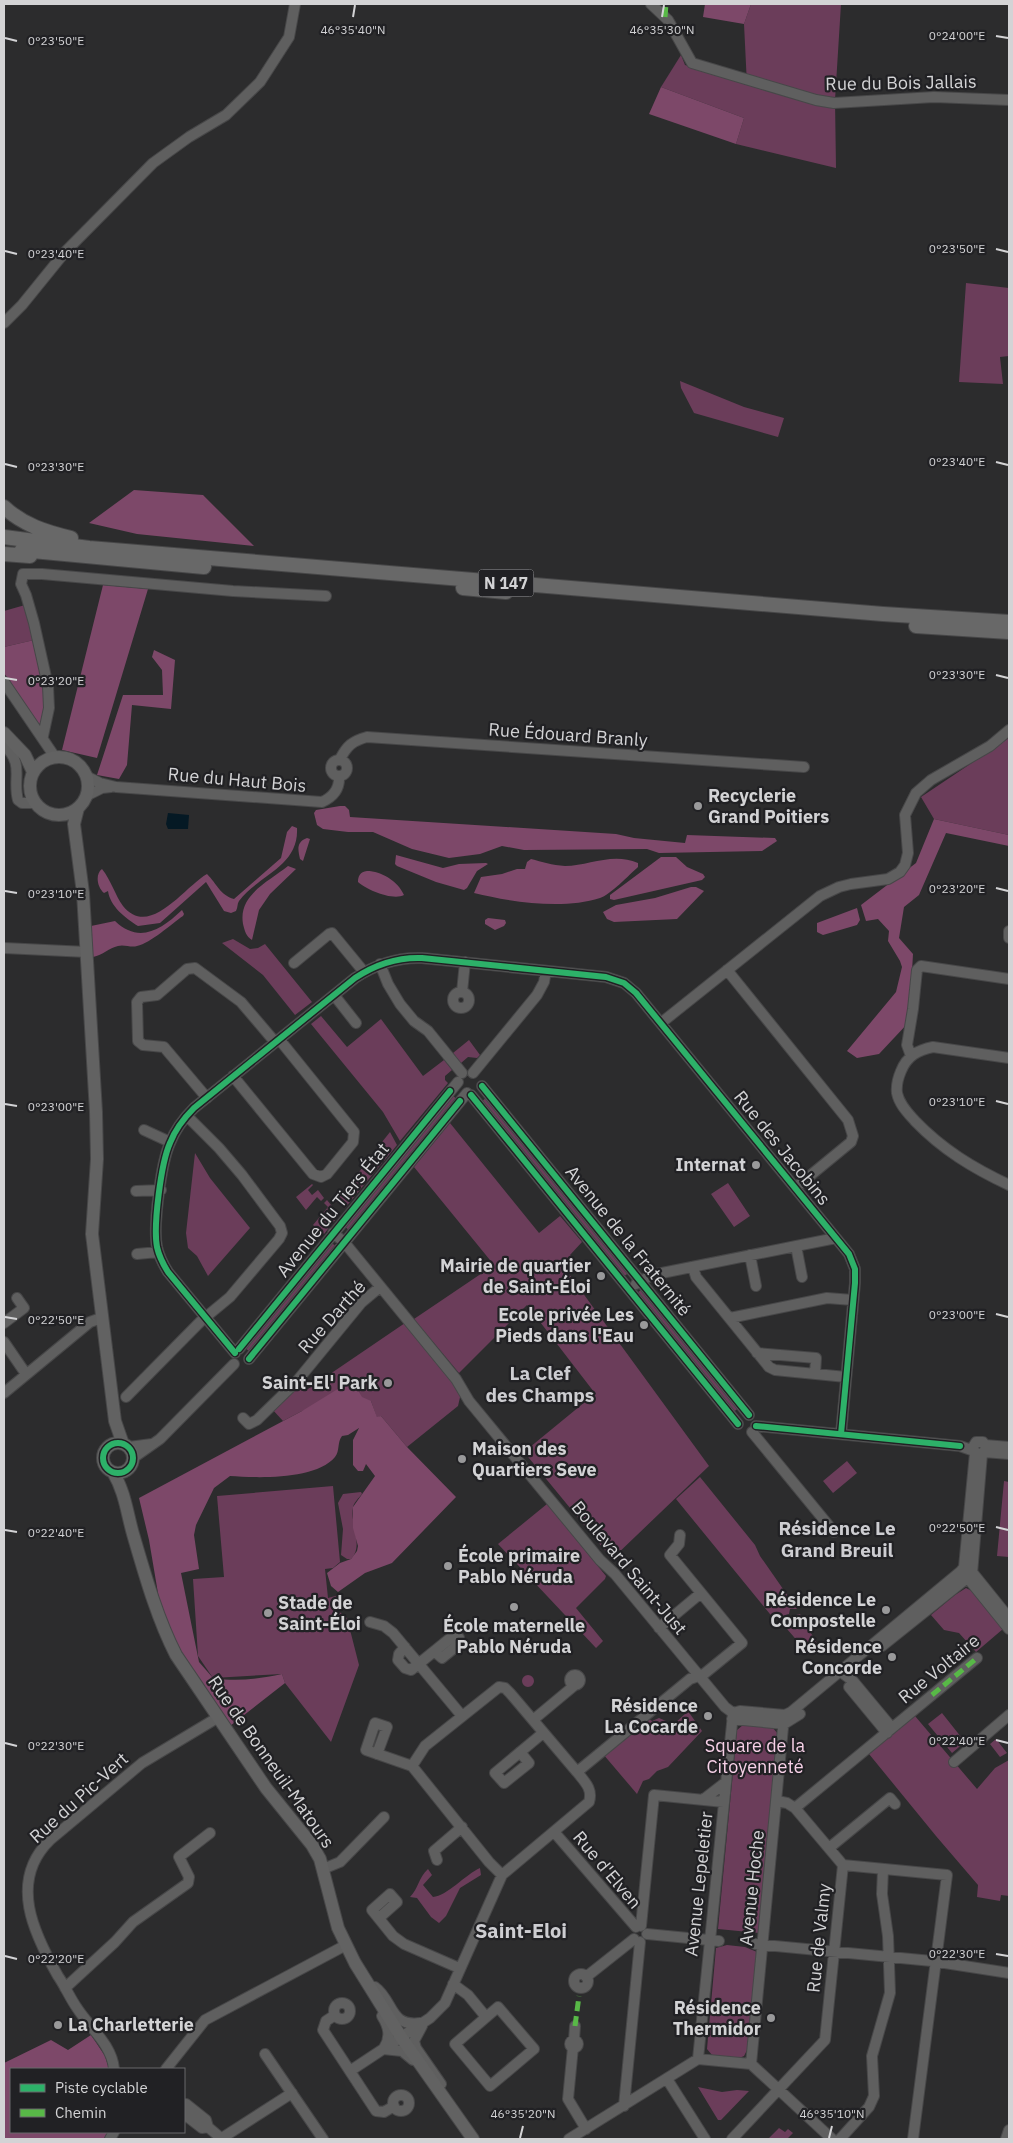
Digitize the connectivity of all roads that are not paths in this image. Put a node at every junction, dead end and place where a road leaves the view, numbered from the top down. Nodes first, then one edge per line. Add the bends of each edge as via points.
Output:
1 (295, 4) edge
2 (651, 4) edge
3 (1009, 100) edge
4 (4, 323) edge
5 (4, 507) edge
6 (4, 537) edge
7 (4, 547) edge
8 (117, 550) junction
9 (4, 554) edge
10 (60, 554) junction
11 (326, 596) dead end
12 (1009, 622) edge
13 (1009, 632) edge
14 (4, 682) edge
15 (1009, 730) edge
16 (4, 733) edge
17 (43, 736) junction
18 (10, 744) edge
19 (51, 758) junction
20 (340, 759) joint
21 (804, 767) dead end
22 (33, 772) junction
23 (86, 776) junction
24 (116, 787) junction
25 (86, 796) junction
26 (36, 804) junction
27 (78, 808) junction
28 (57, 815) junction
29 (75, 836) junction
30 (1009, 931) edge
31 (1009, 938) edge
32 (4, 948) edge
33 (87, 952) junction
34 (465, 962) junction
35 (294, 963) dead end
36 (380, 964) junction
37 (546, 970) junction
38 (727, 970) junction
39 (364, 972) junction
40 (1009, 979) edge
41 (462, 992) dead end
42 (334, 995) junction
43 (356, 1023) dead end
44 (661, 1023) junction
45 (277, 1041) junction
46 (911, 1056) junction
47 (1009, 1058) edge
48 (473, 1073) junction
49 (233, 1076) junction
50 (460, 1078) junction
51 (482, 1086) junction
52 (469, 1094) junction
53 (207, 1098) junction
54 (186, 1116) junction
55 (144, 1130) dead end
56 (170, 1142) junction
57 (1009, 1185) edge
58 (795, 1188) junction
59 (161, 1190) junction
60 (136, 1191) dead end
61 (333, 1233) junction
62 (836, 1238) junction
63 (344, 1242) junction
64 (796, 1246) junction
65 (158, 1252) junction
66 (137, 1254) dead end
67 (750, 1255) junction
68 (693, 1267) junction
69 (802, 1277) dead end
70 (640, 1280) junction
71 (756, 1286) dead end
72 (380, 1287) junction
73 (630, 1289) junction
74 (17, 1298) dead end
75 (853, 1300) junction
76 (102, 1318) junction
77 (206, 1318) junction
78 (730, 1318) junction
79 (4, 1323) edge
80 (4, 1342) edge
81 (757, 1353) junction
82 (236, 1355) junction
83 (26, 1374) junction
84 (815, 1374) junction
85 (846, 1377) junction
86 (4, 1393) edge
87 (126, 1397) dead end
88 (750, 1415) junction
89 (243, 1418) dead end
90 (115, 1421) junction
91 (738, 1424) junction
92 (754, 1429) junction
93 (841, 1434) junction
94 (110, 1446) junction
95 (1009, 1447) edge
96 (128, 1450) junction
97 (979, 1450) junction
98 (1009, 1454) edge
99 (120, 1471) junction
100 (834, 1532) dead end
101 (680, 1535) dead end
102 (967, 1572) junction
103 (701, 1593) junction
104 (1009, 1618) edge
105 (370, 1622) dead end
106 (659, 1628) junction
107 (1009, 1629) edge
108 (435, 1652) dead end
109 (977, 1658) dead end
110 (419, 1664) junction
111 (843, 1674) junction
112 (698, 1676) junction
113 (575, 1685) dead end
114 (1009, 1715) edge
115 (462, 1716) junction
116 (733, 1716) junction
117 (217, 1718) junction
118 (784, 1719) junction
119 (533, 1720) junction
120 (889, 1731) junction
121 (543, 1733) junction
122 (520, 1752) dead end
123 (378, 1754) junction
124 (954, 1762) dead end
125 (412, 1766) junction
126 (577, 1772) junction
127 (726, 1782) junction
128 (704, 1800) junction
129 (777, 1801) junction
130 (724, 1802) junction
131 (895, 1804) dead end
132 (795, 1808) junction
133 (384, 1817) dead end
134 (462, 1827) junction
135 (210, 1833) dead end
136 (555, 1833) junction
137 (829, 1848) junction
138 (437, 1860) dead end
139 (843, 1865) junction
140 (323, 1869) junction
141 (883, 1869) junction
142 (502, 1875) junction
143 (379, 1918) dead end
144 (640, 1934) junction
145 (715, 1940) junction
146 (759, 1944) junction
147 (346, 1945) junction
148 (834, 1952) junction
149 (889, 1957) junction
150 (355, 1963) junction
151 (937, 1963) junction
152 (459, 1968) junction
153 (1009, 1973) edge
154 (366, 1980) junction
155 (453, 1984) junction
156 (65, 1988) junction
157 (579, 1992) dead end
158 (468, 1995) junction
159 (445, 2002) junction
160 (335, 2015) dead end
161 (486, 2017) junction
162 (423, 2022) junction
163 (576, 2026) dead end
164 (401, 2037) junction
165 (383, 2049) junction
166 (265, 2054) dead end
167 (698, 2059) junction
168 (420, 2062) junction
169 (751, 2064) junction
170 (114, 2068) edge
171 (167, 2068) edge
172 (350, 2071) junction
173 (668, 2079) junction
174 (778, 2090) junction
175 (292, 2093) junction
176 (185, 2104) edge
177 (394, 2106) dead end
178 (450, 2106) junction
179 (624, 2106) junction
180 (185, 2115) edge
181 (208, 2127) junction
182 (586, 2129) junction
183 (1009, 2130) edge
184 (222, 2139) edge
185 (323, 2139) edge
186 (472, 2139) edge
187 (569, 2139) edge
188 (705, 2139) edge
189 (732, 2139) edge
190 (832, 2139) edge
191 (840, 2139) edge
192 (913, 2139) edge
193 (1006, 2139) edge

1 - 4 street via 289,37 264,77 244,100 153,163 65,252
2 - 3 street, Rue du Bois Jallais via 668,20 692,63 816,100 834,103 934,97
5 - 8 highway via 31,526 108,544
6 - 8 highway, N 147
7 - 10 highway, N 147
8 - 12 highway, N 147
9 - 10 highway via 51,558
10 - 13 highway, N 147 via 721,611
11 - 17 street via 24,574 21,584 34,623 48,686 50,708
14 - 17 street
15 - 38 street via 990,746 931,780 916,793 905,814 908,853 900,872 880,881 839,887 805,906
16 - 18 main road
17 - 19 street
18 - 19 main road via 37,757
18 - 22 main road via 30,763
18 - 26 street via 16,765 18,800
19 - 22 main road
19 - 23 main road via 74,761
20 - 21 street, Rue Édouard Branly via 347,746 368,737
20 - 24 street, Rue du Haut Bois via 348,768 344,775 339,776 336,792 322,802
22 - 26 main road via 30,788
23 - 24 street, Rue du Haut Bois
23 - 25 main road
24 - 25 street, Rue du Haut Bois via 102,788
25 - 27 main road
26 - 28 main road
27 - 28 main road
27 - 29 main road
28 - 29 main road
29 - 33 main road via 82,878
30 - 31 street
32 - 33 street
33 - 76 main road via 97,1147 92,1234
34 - 36 street, Rue des Jacobins via 413,958
34 - 37 street, Rue des Jacobins
34 - 41 street
35 - 39 street via 332,934
36 - 39 street, Rue des Jacobins
36 - 50 street, Avenue de la Fraternité via 400,1004 414,1021 428,1031
37 - 44 street, Rue des Jacobins via 618,980 636,993
37 - 48 street via 537,995
38 - 44 street
38 - 58 street via 848,1120 853,1134 851,1142
39 - 42 street, Rue des Jacobins
40 - 46 street via 921,966 917,970 907,1045
42 - 43 street
42 - 45 street, Rue des Jacobins
44 - 58 street, Rue des Jacobins
45 - 49 street, Rue des Jacobins
45 - 49 street via 354,1132 353,1142 326,1174 321,1177 313,1174
45 - 53 street via 241,1002 196,968 187,969 157,995 141,997 137,1002 138,1041 143,1045 164,1047
46 - 47 street via 933,1047
46 - 57 street via 898,1079 900,1103 942,1147
48 - 50 street via 469,1069
48 - 51 street, Avenue de la Fraternité
49 - 53 street, Rue des Jacobins
50 - 52 street, Avenue de la Fraternité
50 - 61 street, Avenue du Tiers État
51 - 52 street, Avenue du Tiers État
51 - 70 street, Avenue de la Fraternité
52 - 63 street, Avenue du Tiers État
52 - 73 street, Avenue de la Fraternité
53 - 54 street, Rue des Jacobins
54 - 56 street, Rue des Jacobins
54 - 77 street via 242,1175 282,1233 244,1282
55 - 56 street
56 - 59 street, Rue des Jacobins
58 - 62 street, Rue des Jacobins
59 - 60 street
59 - 65 street, Rue des Jacobins via 156,1232
61 - 63 street, Boulevard Saint-Just
61 - 82 street, Avenue du Tiers État
62 - 64 street
62 - 75 street, Rue des Jacobins via 853,1264
63 - 72 street, Boulevard Saint-Just
63 - 82 street, Avenue du Tiers État via 239,1368
64 - 67 street
64 - 69 street
65 - 66 street
65 - 77 street via 168,1272
67 - 68 street
67 - 71 street
68 - 70 street
68 - 78 street via 696,1277
70 - 73 street
70 - 88 street, Avenue de la Fraternité
72 - 89 street, Rue Darthé via 361,1303 296,1381 257,1420 250,1424
72 - 106 street, Boulevard Saint-Just via 456,1379 469,1401
73 - 91 street, Avenue de la Fraternité
74 - 79 street via 24,1308
75 - 78 street via 826,1298
75 - 85 street, Rue des Jacobins
76 - 83 street via 90,1322
76 - 90 main road
77 - 82 street
77 - 87 street
78 - 81 street
80 - 83 street
81 - 84 street via 772,1369
81 - 84 street via 816,1358
82 - 96 street, Avenue du Tiers État via 153,1444
83 - 86 street
84 - 85 street
85 - 93 street, Rue des Jacobins
88 - 91 street
88 - 92 street, Avenue de la Fraternité
90 - 94 main road
90 - 96 main road
91 - 92 street via 746,1432
92 - 93 street
92 - 100 street
93 - 97 street
94 - 96 main road via 115,1443
94 - 99 main road via 105,1451 104,1460 107,1467
95 - 97 street
96 - 99 main road via 131,1466
97 - 98 street
97 - 102 street
99 - 117 main road, Rue de Bonneuil-Matours via 134,1536 168,1640
101 - 103 street via 679,1544 670,1555
102 - 104 street
102 - 107 street
102 - 111 street
103 - 106 street
103 - 112 street via 742,1643
105 - 110 street via 389,1629
106 - 112 street, Boulevard Saint-Just
108 - 110 street
109 - 120 street, Rue Voltaire
110 - 115 street
111 - 118 street via 794,1719
111 - 120 street via 854,1681
112 - 116 street, Boulevard Saint-Just
112 - 126 street via 690,1679
113 - 119 street
114 - 124 street
115 - 119 street via 499,1686 510,1693
115 - 125 street via 425,1746
116 - 118 street via 740,1711
116 - 127 street, Avenue Lepeletier
117 - 140 main road, Rue de Bonneuil-Matours via 266,1788 307,1838
117 - 156 street, Rue du Pic-Vert via 142,1763 50,1840 36,1858 28,1886 32,1918 38,1940
118 - 129 street, Avenue Hoche
119 - 121 street
120 - 132 street, Rue Voltaire
121 - 122 street
121 - 126 street
123 - 123 street via 386,1727 375,1723 366,1750
123 - 125 street
125 - 134 street
126 - 136 street via 590,1788 589,1802
127 - 128 street
127 - 130 street, Avenue Lepeletier
128 - 130 street
128 - 144 street via 654,1795
129 - 132 street, Rue de Valmy via 787,1802
129 - 146 street, Avenue Hoche
130 - 145 street, Avenue Lepeletier
131 - 137 street via 890,1798
132 - 137 street, Rue de Valmy
133 - 140 street via 340,1862
134 - 138 street via 434,1851
134 - 142 street
135 - 156 street via 179,1857 189,1877 188,1883 133,1922
136 - 142 street
136 - 144 street, Rue d'Elven
137 - 139 street, Rue de Valmy
139 - 141 street
139 - 148 street, Rue de Valmy
140 - 147 main road, Rue de Bonneuil-Matours via 338,1928
141 - 149 street via 882,1894
141 - 151 street via 947,1875
142 - 152 street
143 - 152 street via 404,1944
144 - 145 street
144 - 157 street via 586,1976 587,1984
144 - 179 street
145 - 167 street, Avenue Lepeletier
146 - 148 street
146 - 169 street, Avenue Hoche
147 - 150 main road, Rue de Bonneuil-Matours
147 - 171 street via 205,2020
148 - 149 street
148 - 174 street, Rue de Valmy via 825,2040
149 - 151 street
149 - 191 street via 889,1999 872,2056 872,2102
150 - 154 main road, Rue de Bonneuil-Matours
150 - 165 street via 358,1980 385,2020 389,2032
151 - 153 street
151 - 192 street
152 - 155 street
154 - 162 street via 379,1990 398,2019 408,2024
154 - 164 main road, Rue de Bonneuil-Matours
155 - 158 street
155 - 159 street
156 - 170 street, Rue du Pic-Vert via 110,2052
158 - 159 street via 456,1996
158 - 161 street
159 - 162 street
160 - 172 street via 326,2021 323,2030
161 - 161 street via 455,2044 490,2086 534,2049 498,2007
162 - 164 street
162 - 178 street via 414,2041 416,2048 445,2090
163 - 182 street via 568,2099
164 - 165 street
164 - 168 main road, Rue de Bonneuil-Matours
165 - 168 street via 402,2051
165 - 172 street
166 - 175 street
167 - 169 street
167 - 173 street
168 - 178 main road, Rue de Bonneuil-Matours
169 - 174 street
172 - 177 street via 376,2111 384,2112
173 - 179 street
173 - 188 street
174 - 189 street, Rue de Valmy
174 - 190 street
175 - 184 street
175 - 185 street
176 - 181 street via 206,2120
178 - 186 main road, Rue de Bonneuil-Matours
179 - 182 street
180 - 181 street via 202,2128
181 - 184 street
182 - 187 street
183 - 193 street

